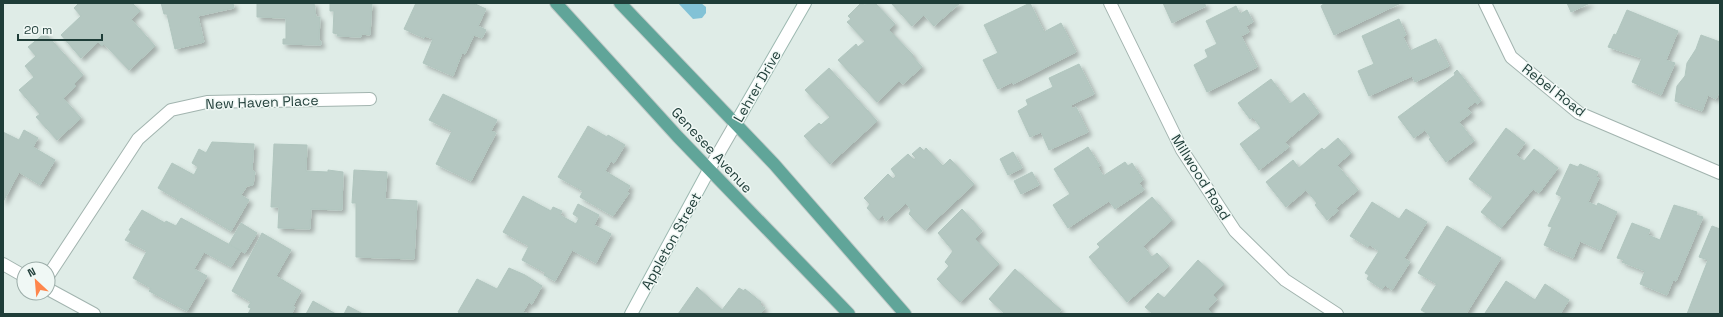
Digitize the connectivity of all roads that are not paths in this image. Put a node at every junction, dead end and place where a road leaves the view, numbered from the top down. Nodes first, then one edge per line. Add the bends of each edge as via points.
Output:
1 (556, 3) edge
2 (620, 3) edge
3 (805, 3) edge
4 (1110, 3) edge
5 (1485, 3) edge
6 (370, 99) dead end
7 (736, 123) junction
8 (710, 168) junction
9 (1720, 173) edge
10 (3, 264) edge
11 (56, 264) edge
12 (16, 271) edge
13 (56, 293) edge
14 (94, 314) edge
15 (631, 314) edge
16 (849, 314) edge
17 (905, 314) edge
18 (1337, 314) edge

1 - 8 main road, Genesee Avenue via 678,137
2 - 7 main road
3 - 7 street, Lehrer Drive
4 - 18 street, Millwood Road via 1182,150 1235,231 1286,280
5 - 9 street, Rebel Road via 1511,56 1579,113
6 - 11 street, New Haven Place via 207,102 171,110 138,139
7 - 8 street, Lehrer Drive
7 - 17 main road
8 - 15 street, Appleton Street
8 - 16 main road, Genesee Avenue
10 - 12 street
13 - 14 street

